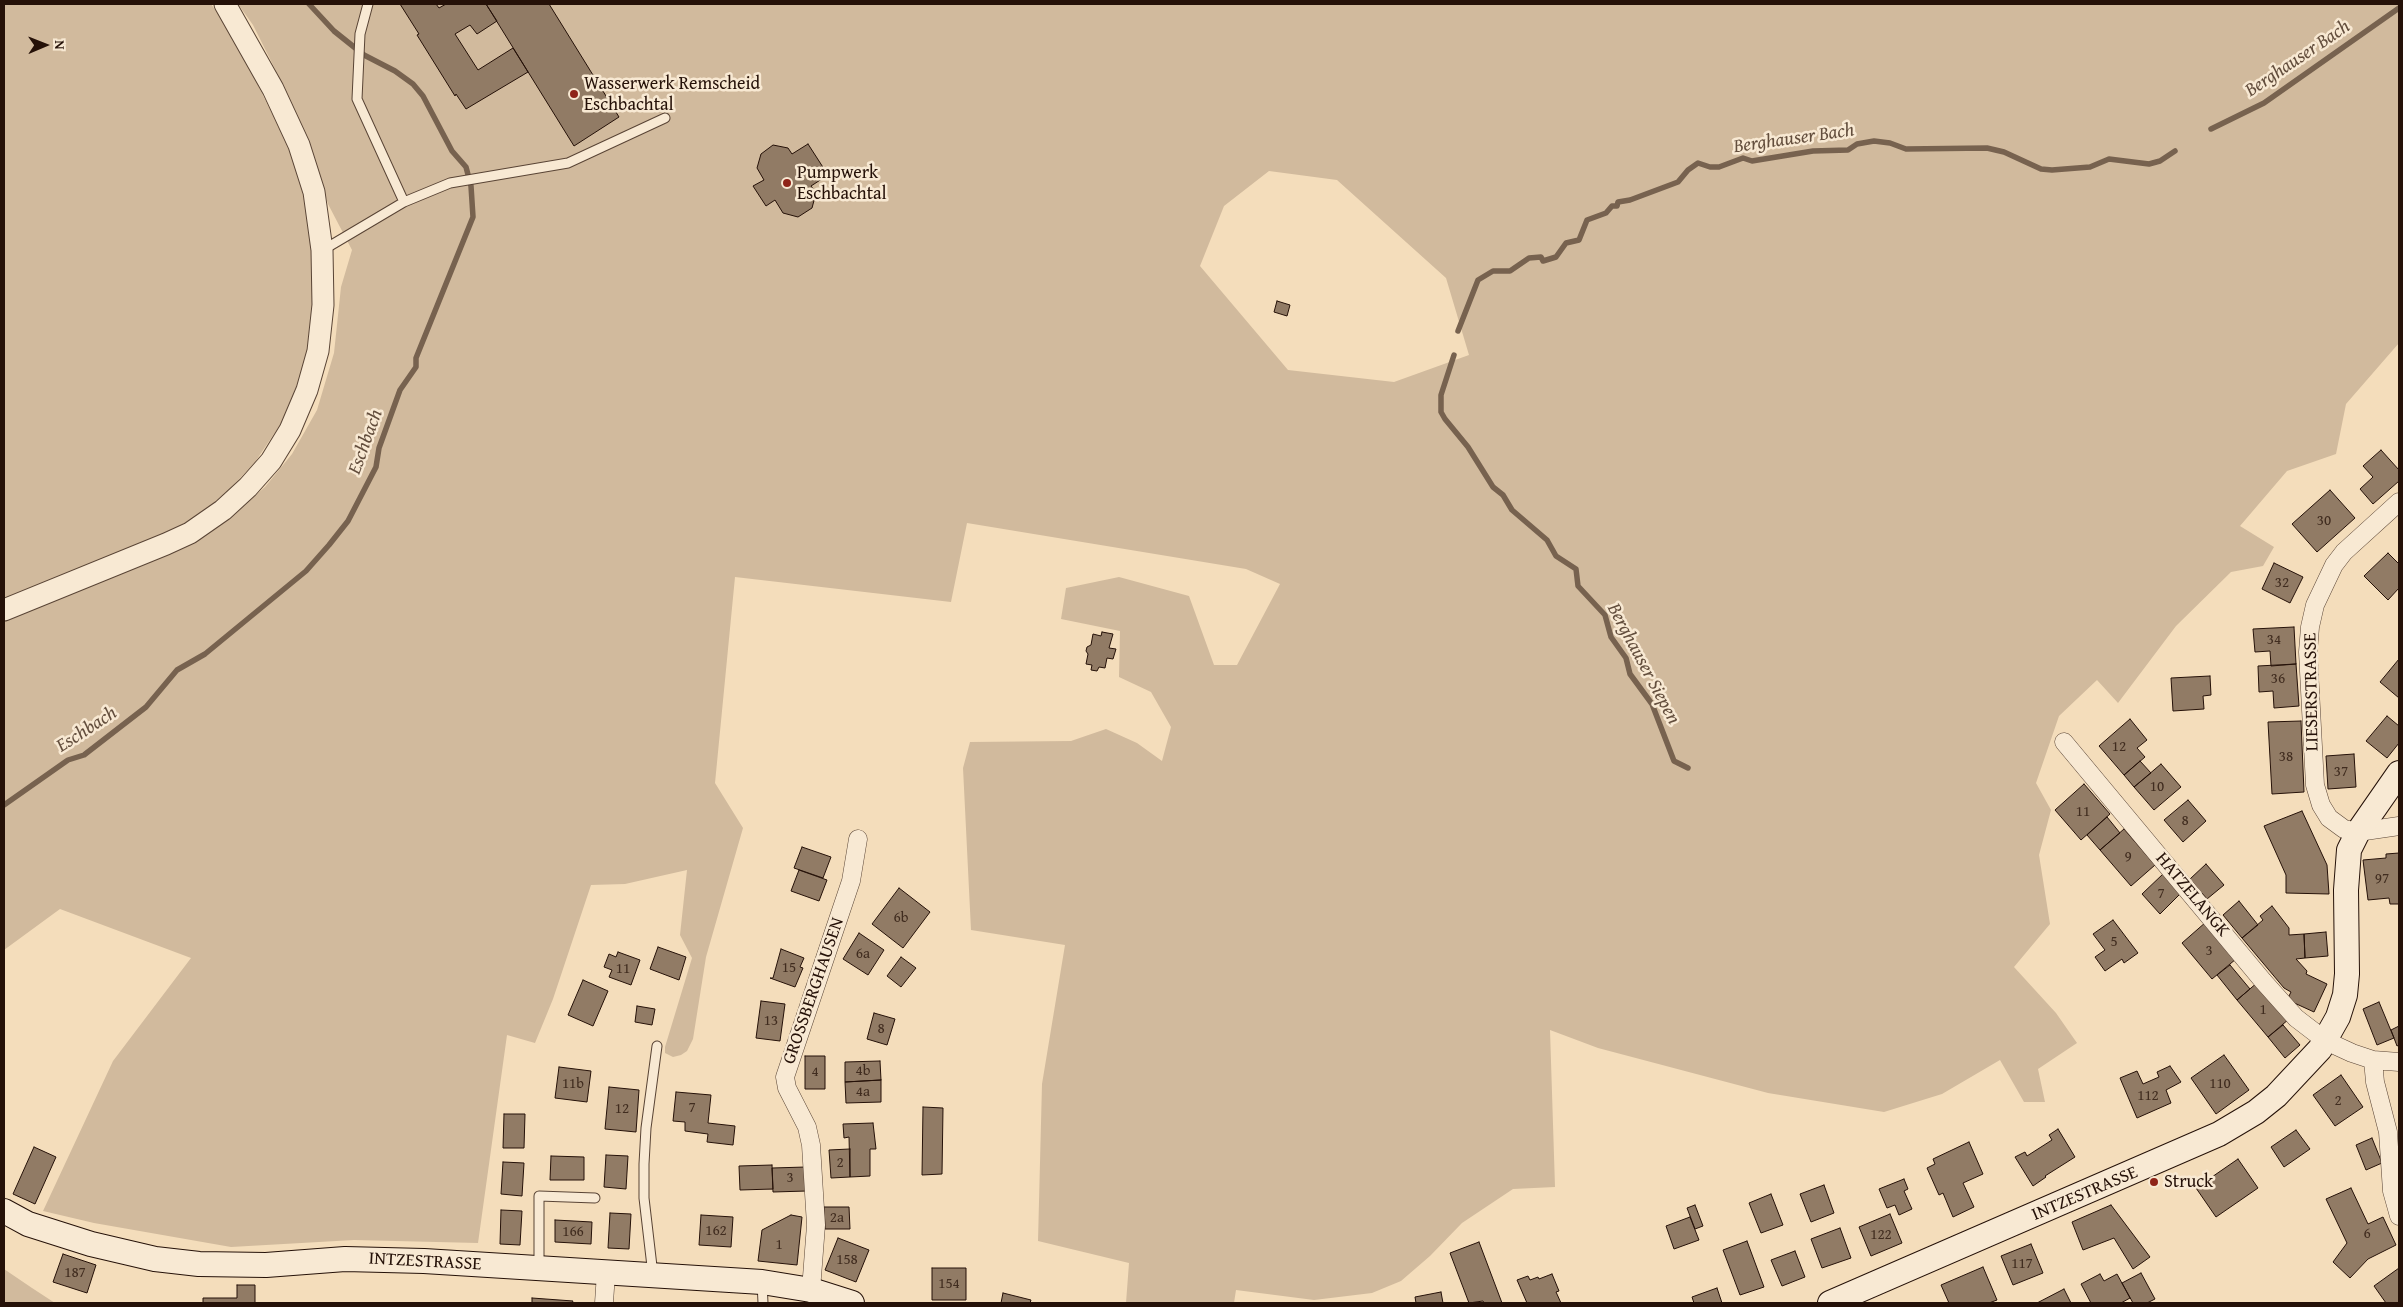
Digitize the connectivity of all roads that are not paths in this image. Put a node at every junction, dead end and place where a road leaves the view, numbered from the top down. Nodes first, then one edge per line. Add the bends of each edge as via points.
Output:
1 (225, 4) edge
2 (368, 4) edge
3 (665, 118) dead end
4 (404, 202) junction
5 (322, 250) junction
6 (2399, 502) edge
7 (4, 610) edge
8 (2064, 742) dead end
9 (2399, 773) edge
10 (2399, 826) edge
11 (2358, 832) junction
12 (858, 839) dead end
13 (2326, 1041) junction
14 (657, 1046) dead end
15 (2373, 1060) junction
16 (2399, 1062) edge
17 (2394, 1139) edge
18 (595, 1198) dead end
19 (4, 1211) edge
20 (2399, 1216) edge
21 (538, 1268) junction
22 (606, 1272) junction
23 (653, 1276) junction
24 (811, 1290) junction
25 (763, 1292) edge
26 (841, 1302) edge
27 (604, 1303) edge
28 (1830, 1303) edge

1 - 5 street via 258,60 299,145 314,192
2 - 4 lane via 359,46 358,99
3 - 4 lane via 568,163 450,183
4 - 5 lane
5 - 7 street via 323,305 313,372 290,430 259,476 223,510 190,533
6 - 11 street, LIESERSTRASSE via 2334,565 2315,605 2310,627 2308,661 2317,794 2329,818 2344,829
8 - 13 street, HATZELANGK via 2283,1004
9 - 11 main road, INTZESTRASSE
10 - 11 street
11 - 13 main road, INTZESTRASSE via 2349,850 2346,872 2345,995
12 - 24 street, GROSSBERGHAUSEN via 851,881 785,1077 786,1088 804,1122 811,1146 816,1225
13 - 15 street, HATZELANGK
13 - 28 main road, INTZESTRASSE via 2276,1096 2233,1126 2153,1164
14 - 23 lane via 644,1164
15 - 16 street, HATZELANGK
15 - 17 street via 2375,1082
17 - 20 street via 2392,1191
18 - 21 lane via 539,1196
19 - 21 main road, INTZESTRASSE via 28,1224 91,1244 199,1264 266,1265 374,1259
21 - 22 main road, INTZESTRASSE
22 - 23 main road, INTZESTRASSE
22 - 27 street
23 - 25 main road, INTZESTRASSE
24 - 25 main road, INTZESTRASSE
24 - 26 main road, INTZESTRASSE

